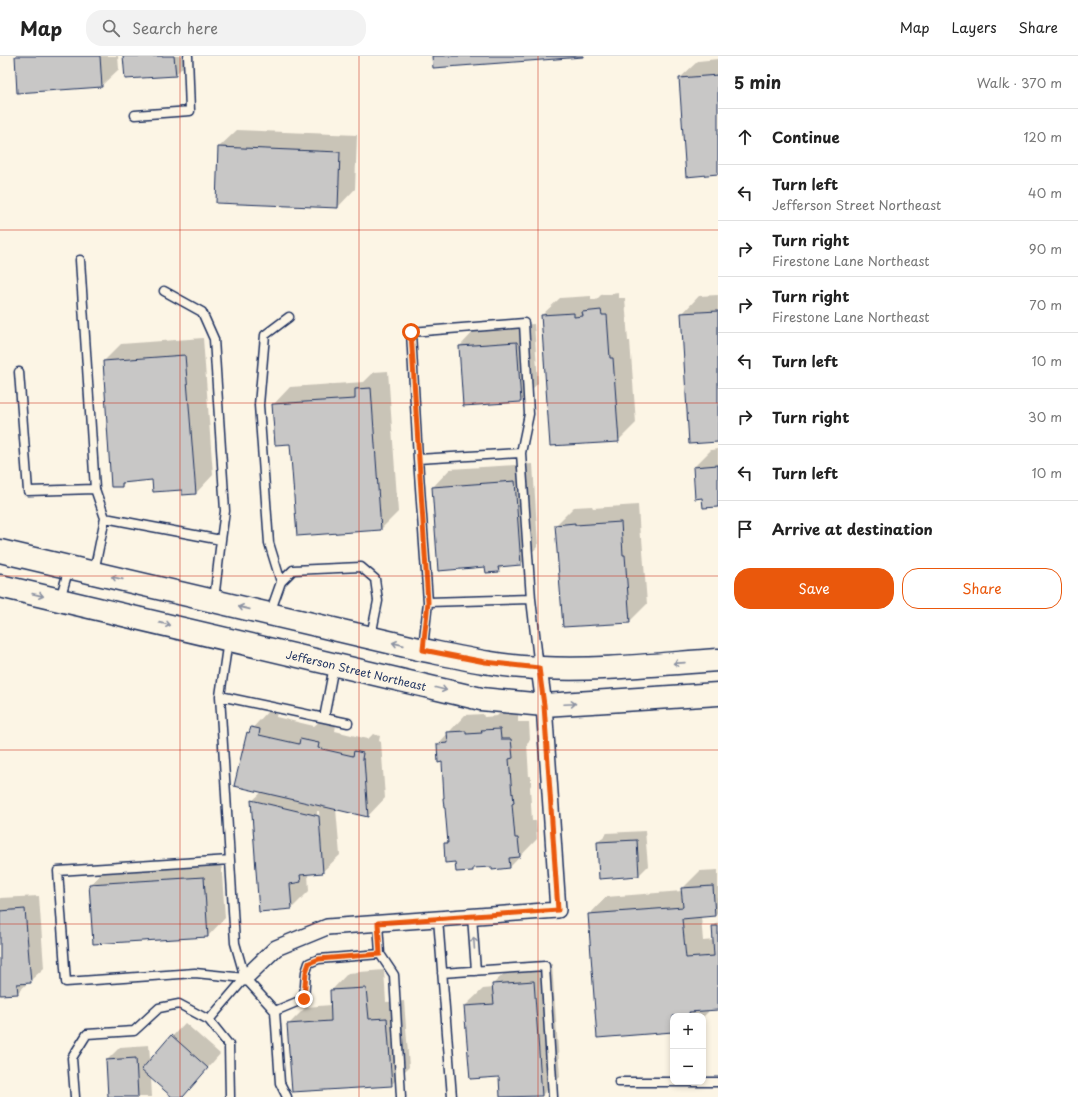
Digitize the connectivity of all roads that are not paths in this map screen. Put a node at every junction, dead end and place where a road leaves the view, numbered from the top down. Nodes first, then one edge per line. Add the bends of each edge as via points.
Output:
1 (188, 56) edge
2 (134, 115) dead end
3 (80, 260) dead end
4 (164, 291) dead end
5 (288, 317) dead end
6 (19, 372) dead end
7 (521, 453) junction
8 (418, 459) junction
9 (95, 489) junction
10 (106, 518) junction
11 (221, 540) junction
12 (0, 551) edge
13 (69, 567) junction
14 (94, 573) junction
15 (281, 582) junction
16 (0, 586) edge
17 (531, 599) junction
18 (60, 600) junction
19 (214, 601) junction
20 (428, 602) junction
21 (270, 614) junction
22 (370, 638) junction
23 (228, 639) junction
24 (423, 650) junction
25 (718, 660) edge
26 (335, 664) junction
27 (539, 668) junction
28 (718, 694) edge
29 (220, 696) junction
30 (544, 705) junction
31 (324, 718) junction
32 (348, 723) dead end
33 (230, 860) junction
34 (472, 916) junction
35 (438, 919) junction
36 (378, 923) junction
37 (380, 954) junction
38 (476, 971) junction
39 (442, 973) junction
40 (245, 978) junction
41 (275, 1011) junction
42 (209, 1020) junction
43 (619, 1082) dead end
44 (670, 1082) edge
45 (706, 1082) edge
46 (718, 1082) edge
47 (75, 1097) edge
48 (230, 1097) edge
49 (286, 1097) edge
50 (400, 1097) edge
51 (452, 1097) edge
52 (553, 1097) edge

1 - 2 lane via 190,111
3 - 9 lane
4 - 11 lane via 202,312 214,340 225,511
5 - 15 lane via 265,336 259,404 269,543
6 - 9 lane via 28,491
7 - 8 lane
7 - 8 lane via 528,414 524,323 411,332
7 - 17 lane
8 - 20 lane
9 - 10 lane
10 - 11 lane
10 - 14 lane
11 - 19 lane
12 - 13 main road
13 - 14 main road
13 - 18 lane
19 -> 14 main road
15 - 21 lane
15 - 22 lane via 293,570 361,567 375,579 378,601
16 -> 18 main road, Jefferson Street Northeast
17 - 20 lane
17 - 27 lane
18 -> 23 main road, Jefferson Street Northeast
21 -> 19 main road
20 - 24 lane
21 - 22 main road
24 -> 22 main road
23 - 26 main road, Jefferson Street Northeast
23 - 29 lane
24 - 27 main road via 485,662
25 -> 27 main road via 585,669
26 -> 30 main road, Jefferson Street Northeast via 481,699
26 - 31 lane
27 - 30 street
30 -> 28 main road, Jefferson Street Northeast
29 - 31 lane
29 - 33 lane
30 - 34 street via 558,910
31 - 32 lane
33 - 40 lane via 235,943
33 - 40 lane via 58,871 66,982 195,973
34 - 35 street
38 -> 34 lane
35 - 36 street
35 - 39 lane
36 - 37 lane
36 - 40 street via 327,927 276,948
37 - 41 lane via 319,959 309,963 304,999
37 - 50 lane via 394,975
38 - 39 lane
38 - 52 lane via 545,966
39 - 51 lane
40 - 41 lane
40 - 42 lane
41 - 49 lane via 280,1083
42 - 47 lane via 179,1004 159,1008 134,1031 87,1034 72,1058
42 - 48 lane via 229,1045
43 - 44 lane
45 - 46 lane

